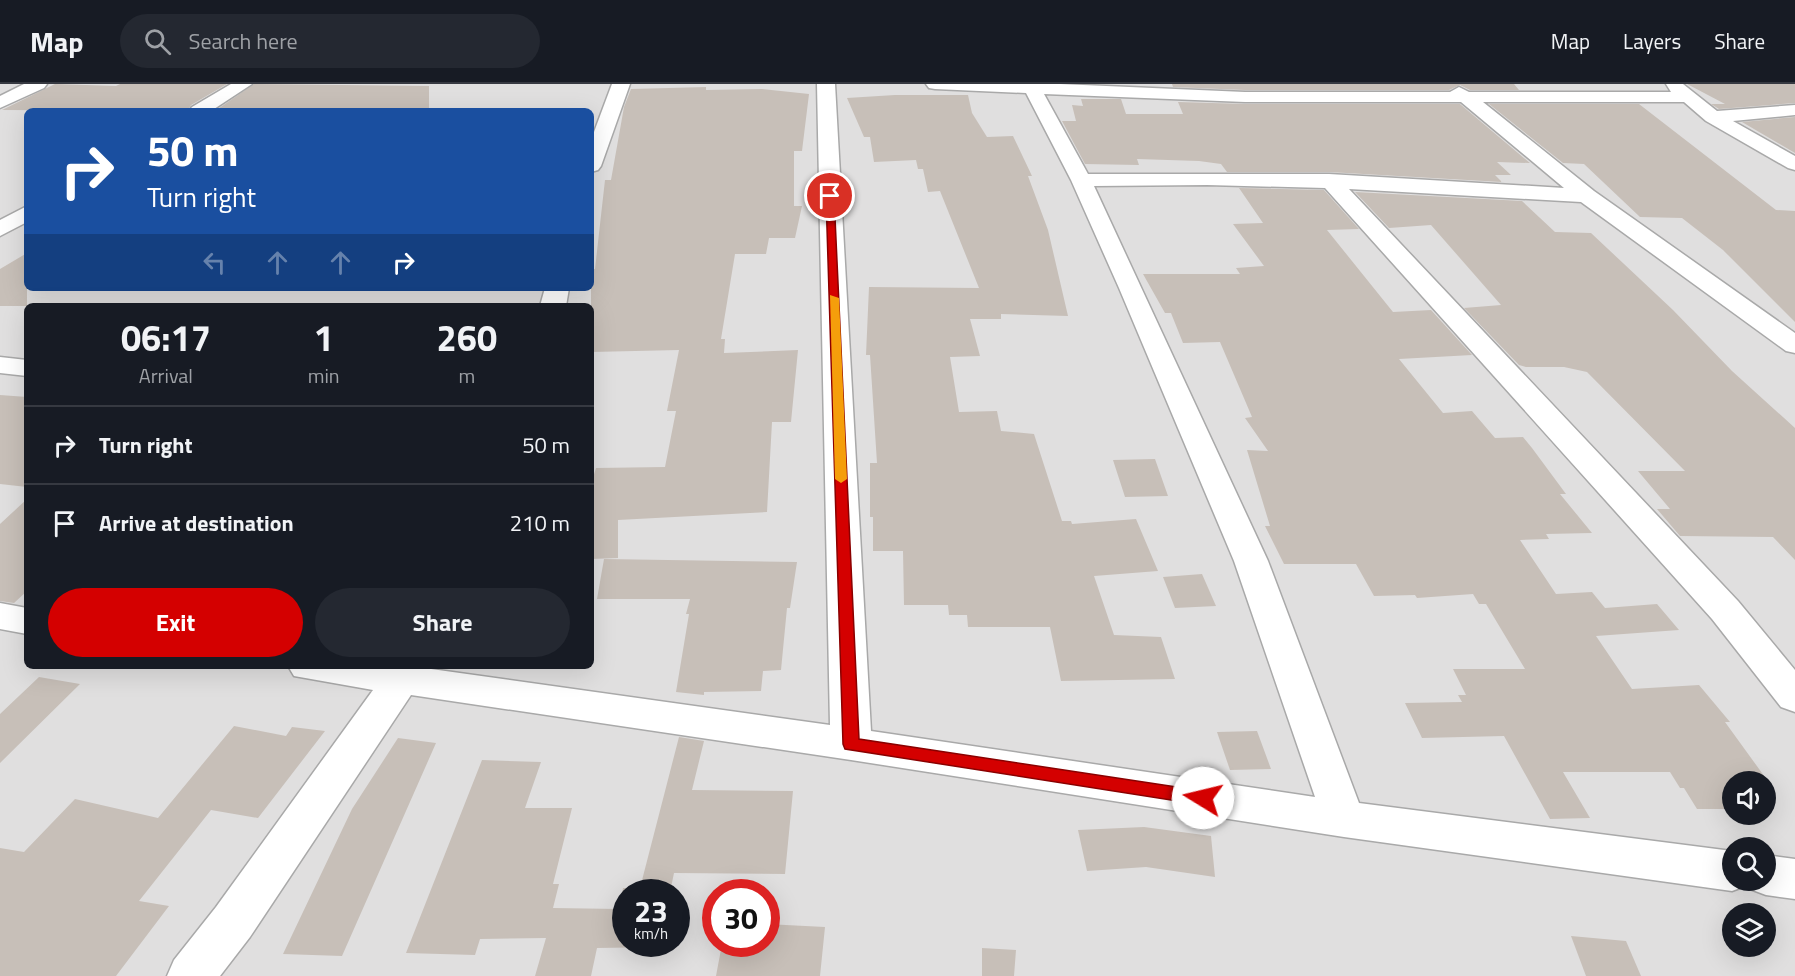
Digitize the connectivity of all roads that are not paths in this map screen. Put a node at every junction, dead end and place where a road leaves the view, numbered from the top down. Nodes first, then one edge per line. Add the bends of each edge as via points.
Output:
1 (38, 84) edge
2 (243, 84) edge
3 (621, 84) edge
4 (826, 84) edge
5 (935, 84) edge
6 (1672, 84) edge
7 (1032, 87) junction
8 (1243, 90) edge
9 (1458, 90) edge
10 (1690, 97) junction
11 (0, 103) edge
12 (203, 108) edge
13 (1795, 110) edge
14 (1713, 117) junction
15 (594, 153) edge
16 (1795, 164) edge
17 (1081, 180) junction
18 (1329, 180) junction
19 (1586, 196) junction
20 (24, 215) edge
21 (0, 229) edge
22 (1795, 345) edge
23 (0, 365) edge
24 (24, 368) edge
25 (0, 616) edge
26 (24, 620) edge
27 (343, 669) edge
28 (403, 674) edge
29 (1795, 698) edge
30 (851, 744) junction
31 (1344, 819) junction
32 (1722, 870) edge
33 (1776, 877) edge
34 (1795, 879) edge
35 (191, 976) edge

1 - 11 street
2 - 12 street
3 - 15 street
4 - 30 street
5 - 7 street
6 - 10 street
7 - 8 street
7 - 17 street
8 - 9 street
9 - 10 street
9 - 19 street
10 - 14 street
13 - 14 street
14 - 16 street
17 - 18 street
17 - 31 street via 1251,561
18 - 19 street
18 - 29 street via 1725,610
19 - 22 street
20 - 21 street
23 - 24 street
25 - 26 street
27 - 28 street
28 - 30 street
28 - 35 street via 233,922
30 - 31 street
31 - 32 street
33 - 34 street

